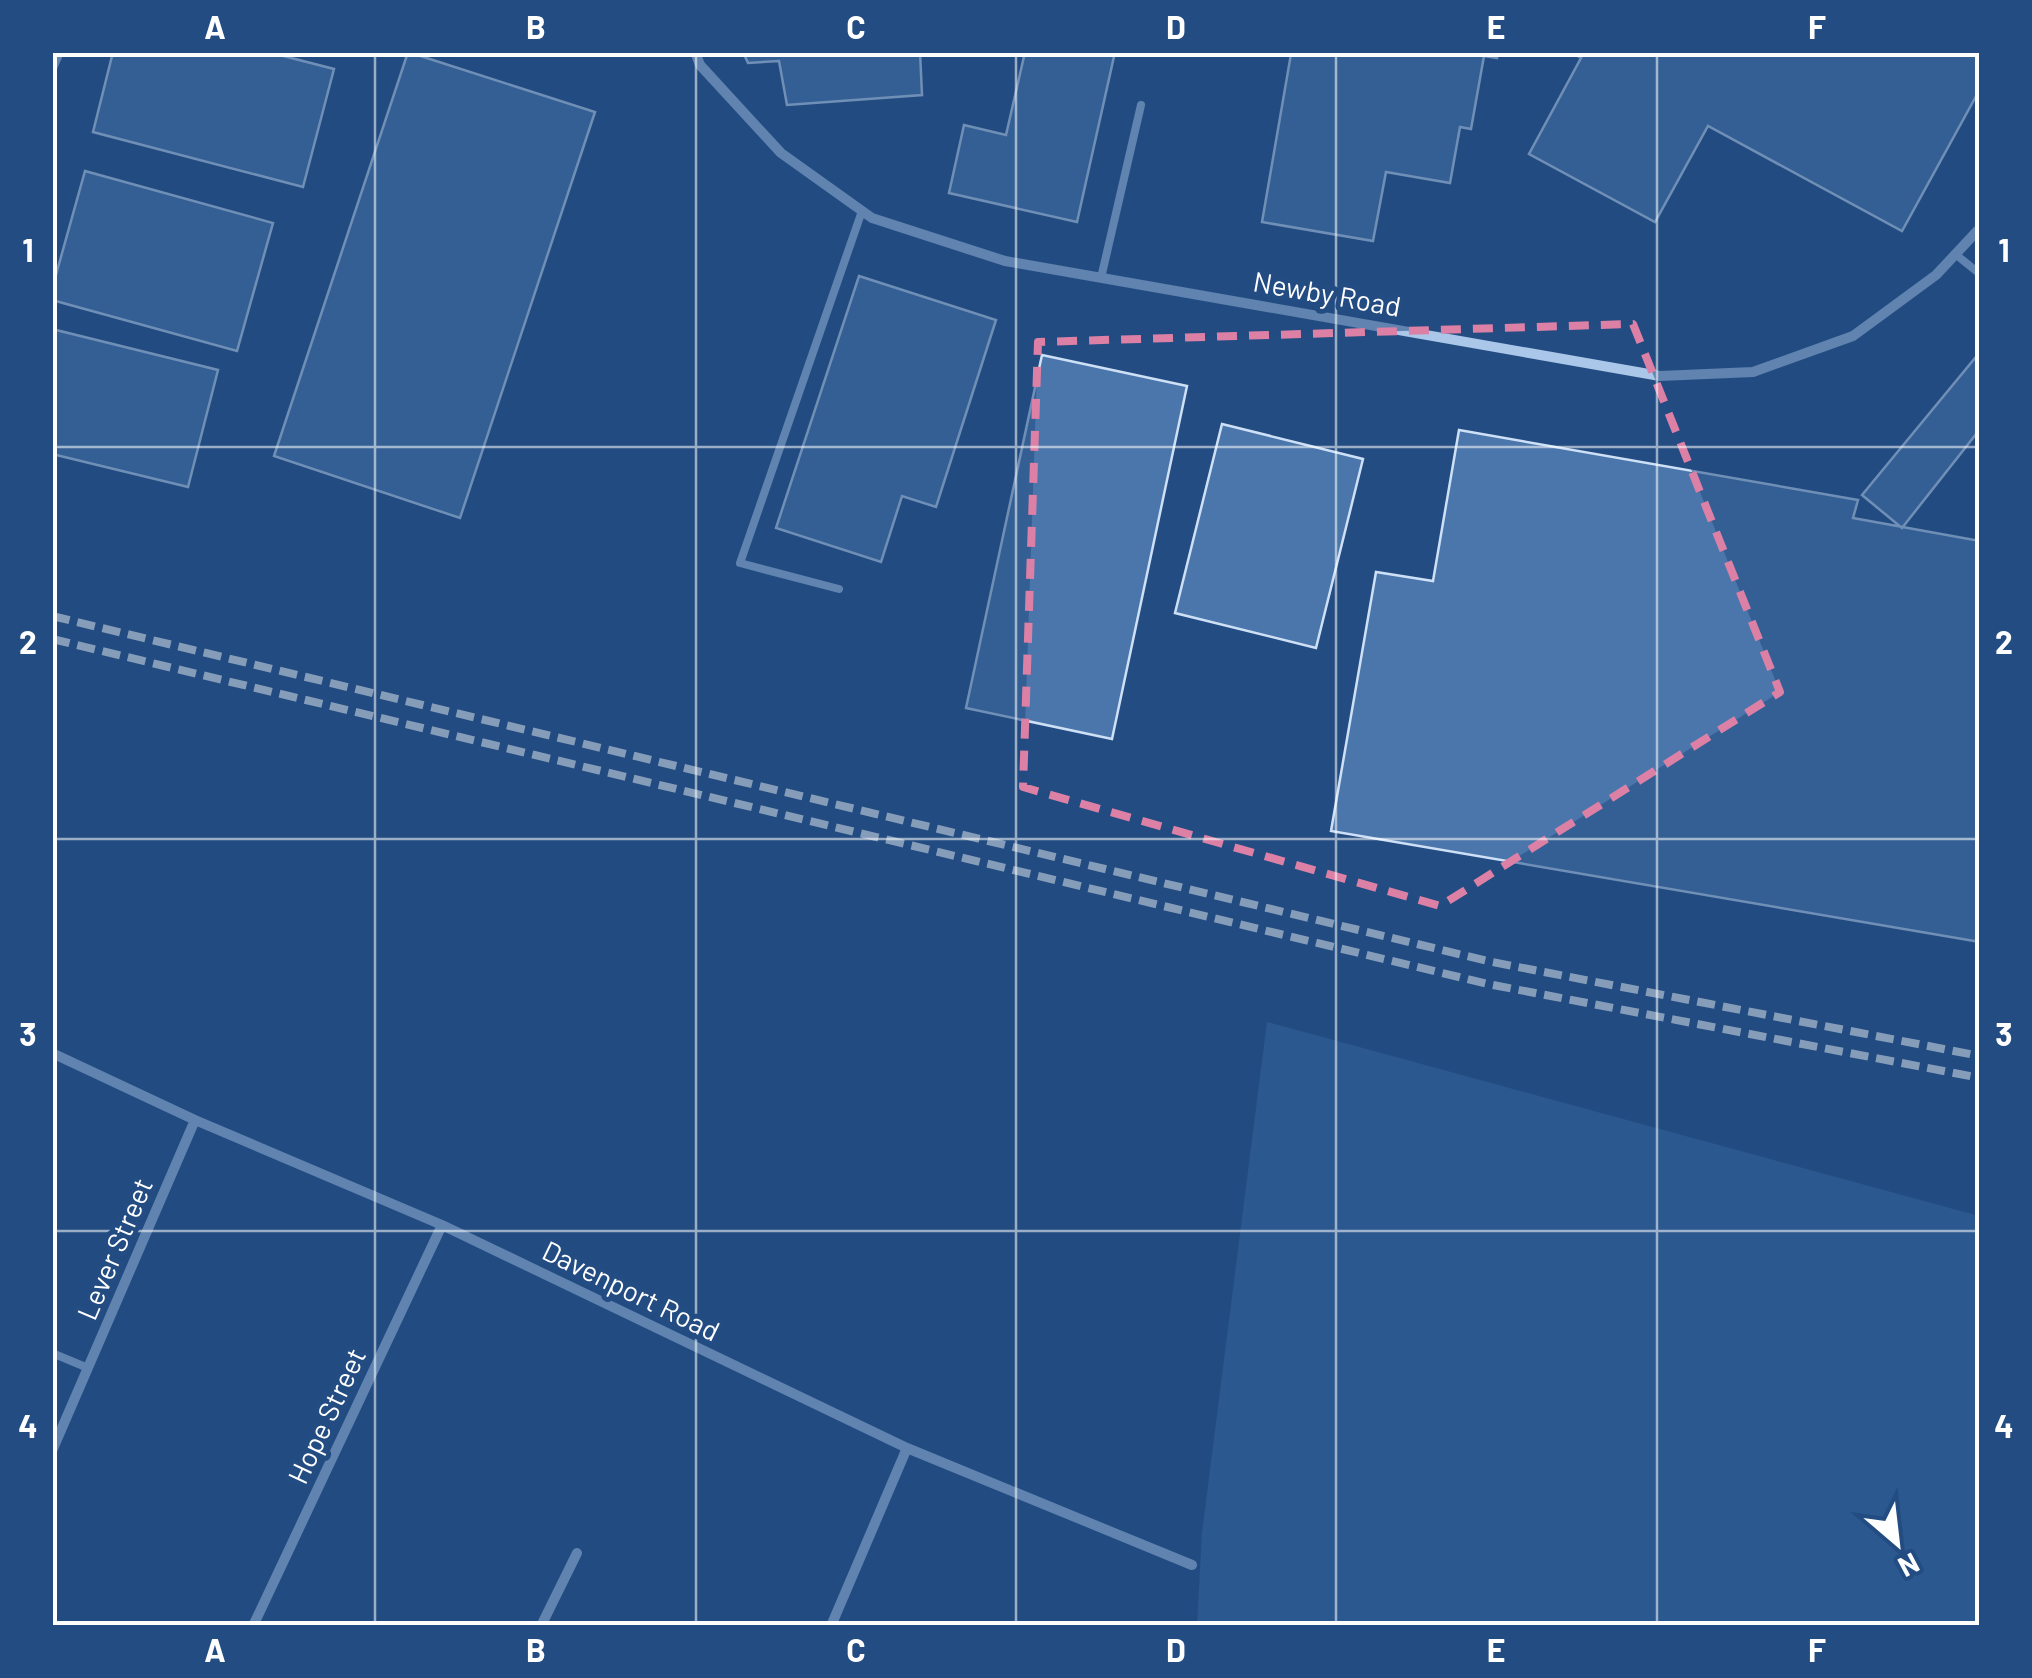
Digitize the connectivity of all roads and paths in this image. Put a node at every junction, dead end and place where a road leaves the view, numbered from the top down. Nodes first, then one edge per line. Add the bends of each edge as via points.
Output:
1 (59, 52) edge
2 (695, 52) edge
3 (52, 68) edge
4 (1141, 105) dead end
5 (862, 211) junction
6 (1980, 228) edge
7 (1955, 254) junction
8 (1980, 274) edge
9 (1101, 278) junction
10 (839, 589) dead end
11 (52, 1053) edge
12 (194, 1120) junction
13 (442, 1225) junction
14 (52, 1353) edge
15 (88, 1368) junction
16 (907, 1448) junction
17 (52, 1451) edge
18 (577, 1553) dead end
19 (1192, 1565) dead end
20 (252, 1626) edge
21 (541, 1626) edge
22 (831, 1626) edge

1 - 3 street
2 - 5 street, Newby Road via 700,66 781,153
4 - 9 lane
5 - 9 street, Newby Road via 1005,261
5 - 10 lane via 740,563
6 - 7 street, Newby Road
7 - 8 lane
7 - 9 street, Newby Road via 1853,336 1753,372 1660,376
11 - 12 street, Davenport Road
12 - 13 street, Davenport Road
12 - 15 street, Lever Street
13 - 16 street, Davenport Road
13 - 20 street, Hope Street
14 - 15 lane
15 - 17 street, Lever Street
16 - 19 street, Davenport Road
16 - 22 street
18 - 21 street

